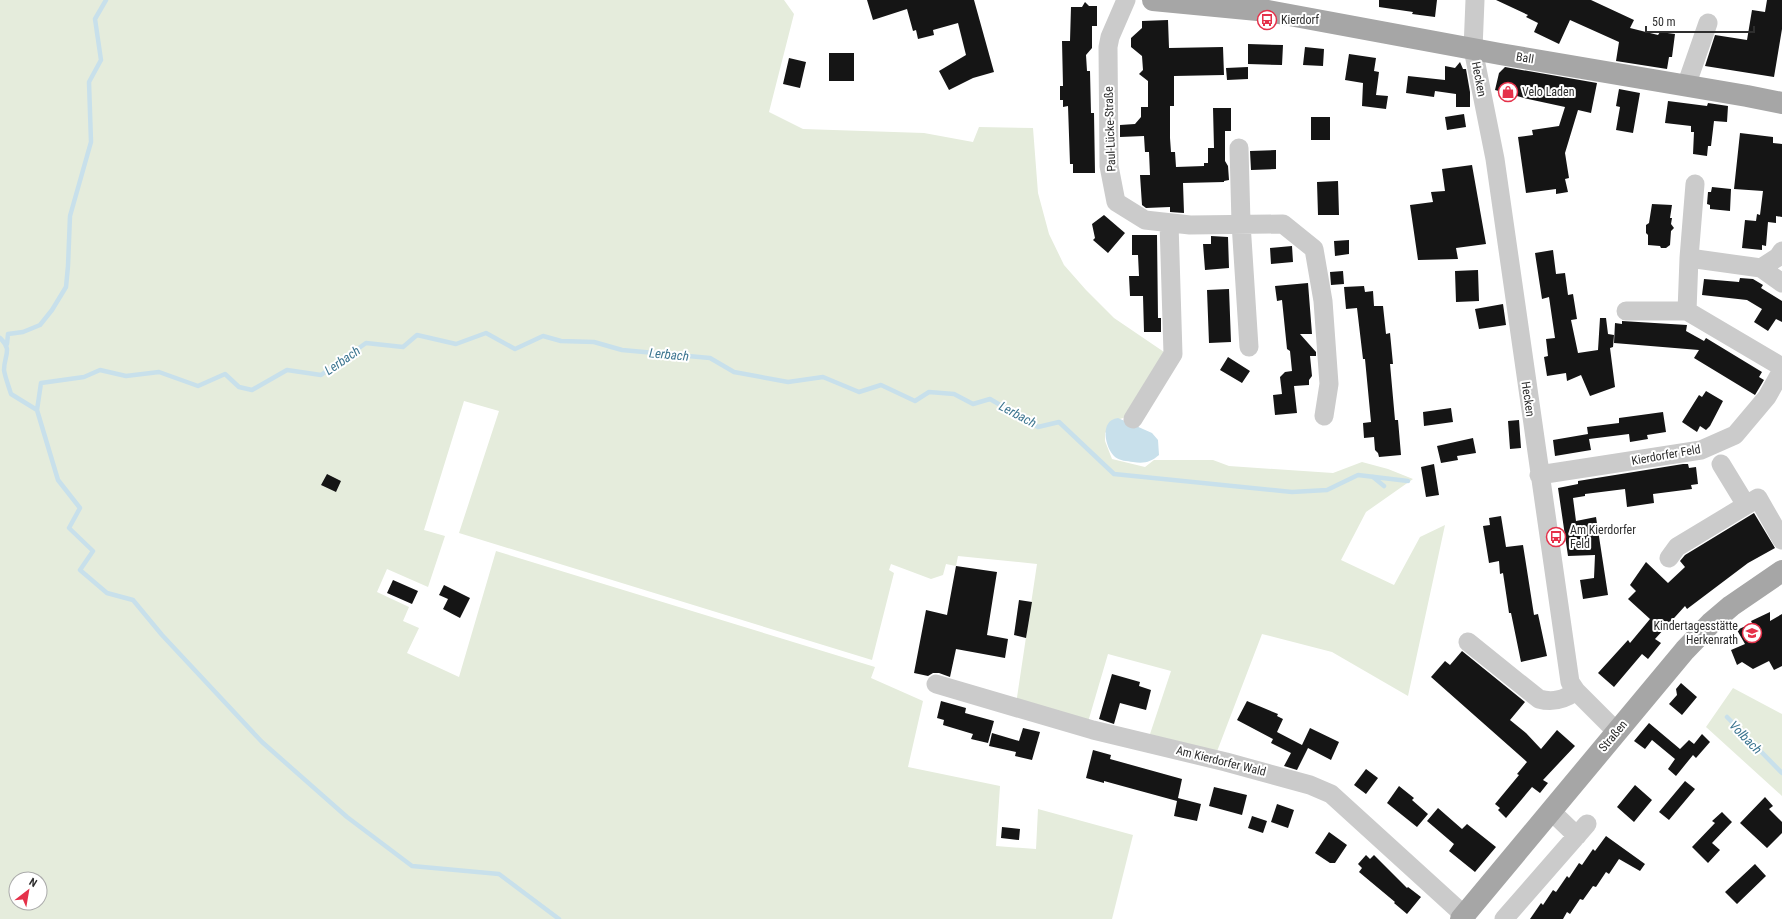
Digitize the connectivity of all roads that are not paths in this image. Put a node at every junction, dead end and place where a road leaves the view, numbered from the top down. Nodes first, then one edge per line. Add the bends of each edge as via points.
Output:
1 (1126, 0) edge
2 (1153, 0) edge
3 (1475, 0) edge
4 (1243, 4) edge
5 (1708, 23) dead end
6 (1473, 49) junction
7 (1686, 86) junction
8 (1782, 103) edge
9 (1239, 148) dead end
10 (1695, 184) dead end
11 (1169, 223) junction
12 (1241, 223) junction
13 (1782, 251) edge
14 (1689, 258) junction
15 (1761, 268) junction
16 (1782, 283) edge
17 (1626, 311) dead end
18 (1688, 311) junction
19 (1249, 347) dead end
20 (1782, 367) edge
21 (1782, 370) edge
22 (1324, 416) dead end
23 (1133, 419) dead end
24 (1721, 464) dead end
25 (1539, 475) junction
26 (1746, 505) junction
27 (1782, 540) edge
28 (1669, 558) dead end
29 (1782, 571) edge
30 (1468, 642) dead end
31 (936, 684) dead end
32 (1576, 691) junction
33 (1616, 731) junction
34 (1551, 812) junction
35 (1464, 918) edge
36 (1504, 919) edge

1 - 11 street, Paul-Lücke-Straße via 1108,47 1111,173 1116,202 1144,220
2 - 4 main road
3 - 6 street, Hecken
4 - 6 main road, Ball via 1268,11
5 - 7 street
6 - 7 main road, Ball
6 - 25 street, Hecken via 1495,159
7 - 8 main road, Ball
9 - 12 street
10 - 14 street
11 - 12 street, Paul-Lücke-Straße
11 - 23 street via 1173,354
12 - 19 street
12 - 22 street, Paul-Lücke-Straße via 1283,224 1314,249 1323,301 1329,384
13 - 15 street via 1778,257
14 - 15 street
14 - 18 street
15 - 16 street
17 - 18 street
18 - 20 street
21 - 25 street, Kierdorfer Feld via 1767,397 1735,435 1701,450
24 - 26 street
25 - 32 street, Hecken via 1570,682
26 - 27 street via 1758,498
26 - 28 street via 1677,547
29 - 33 main road, Straßen via 1731,606 1712,623 1685,650
30 - 32 street via 1539,699 1550,702 1566,698
31 - 35 street, Am Kierdorfer Wald via 1093,730 1310,784 1331,794
32 - 33 street, Hecken
33 - 34 main road, Straßen
34 - 35 main road, Straßen
34 - 36 street via 1582,830

